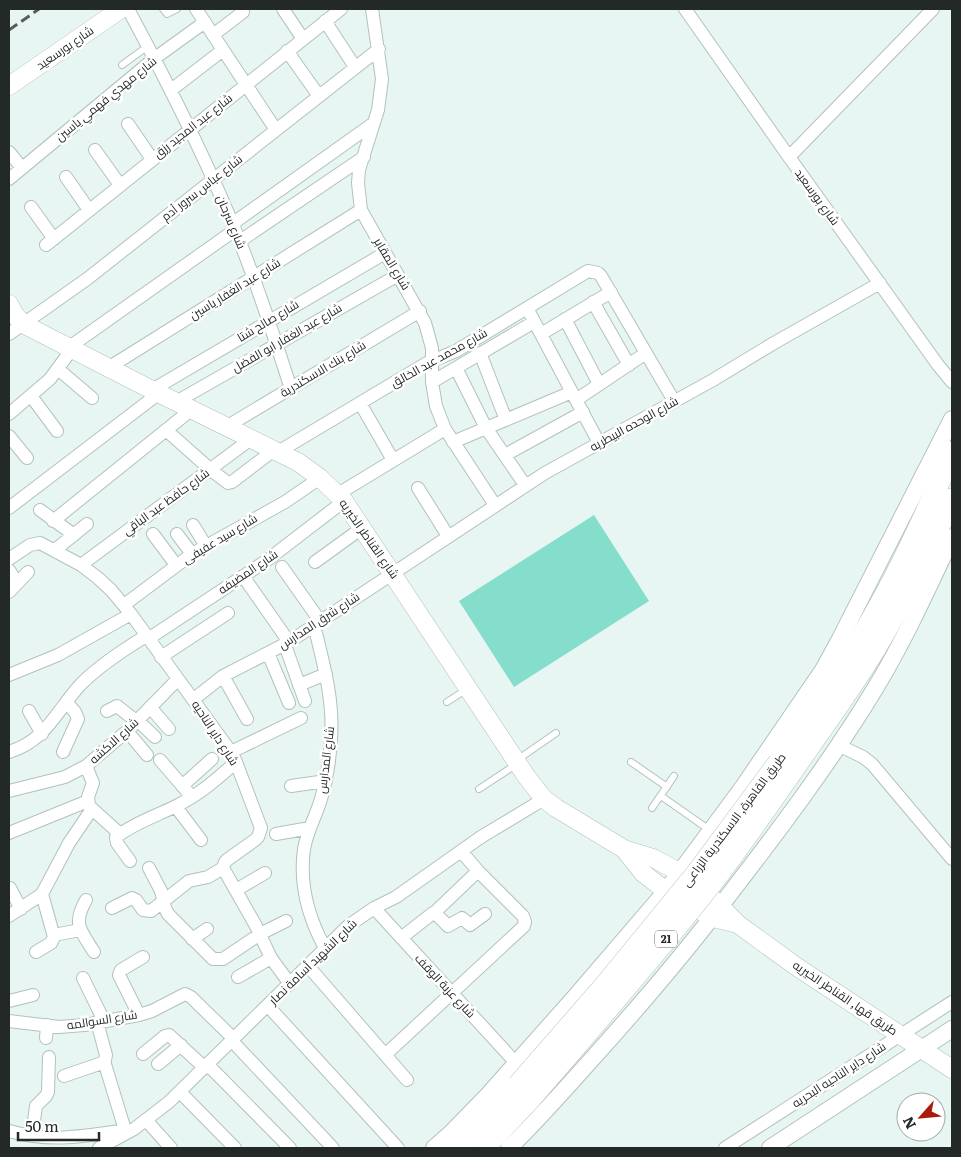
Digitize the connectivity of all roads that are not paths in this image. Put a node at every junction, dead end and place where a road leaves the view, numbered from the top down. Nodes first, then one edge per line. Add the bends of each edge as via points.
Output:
1 (121, 9) edge
2 (128, 9) edge
3 (163, 9) edge
4 (177, 9) edge
5 (196, 9) edge
6 (283, 9) edge
7 (341, 9) edge
8 (685, 9) edge
9 (933, 9) edge
10 (376, 10) edge
11 (243, 12) dead end
12 (325, 21) junction
13 (205, 22) junction
14 (213, 34) junction
15 (303, 39) junction
16 (148, 46) junction
17 (378, 49) junction
18 (223, 50) junction
19 (287, 52) junction
20 (155, 58) junction
21 (122, 65) dead end
22 (355, 67) junction
23 (246, 85) junction
24 (9, 86) edge
25 (171, 90) junction
26 (319, 96) junction
27 (374, 123) junction
28 (128, 124) dead end
29 (190, 130) junction
30 (276, 130) junction
31 (95, 150) dead end
32 (9, 152) edge
33 (364, 156) junction
34 (789, 157) junction
35 (152, 159) junction
36 (22, 168) junction
37 (66, 177) dead end
38 (9, 179) edge
39 (213, 180) junction
40 (120, 185) junction
41 (31, 207) dead end
42 (89, 210) junction
43 (361, 210) junction
44 (236, 232) junction
45 (385, 252) junction
46 (398, 275) junction
47 (253, 278) junction
48 (880, 282) junction
49 (611, 292) junction
50 (593, 302) junction
51 (9, 304) edge
52 (527, 308) junction
53 (420, 311) junction
54 (565, 319) junction
55 (269, 321) junction
56 (534, 322) junction
57 (23, 324) junction
58 (9, 334) edge
59 (541, 334) junction
60 (277, 344) junction
61 (70, 348) junction
62 (480, 353) junction
63 (646, 353) junction
64 (432, 360) junction
65 (629, 365) junction
66 (108, 368) junction
67 (456, 368) junction
68 (58, 369) junction
69 (432, 382) junction
70 (952, 382) edge
71 (600, 384) junction
72 (291, 389) junction
73 (155, 392) junction
74 (31, 396) junction
75 (574, 396) junction
76 (92, 398) dead end
77 (674, 401) junction
78 (360, 403) junction
79 (183, 406) junction
80 (582, 412) junction
81 (9, 414) edge
82 (952, 419) edge
83 (506, 420) junction
84 (226, 427) junction
85 (486, 428) junction
86 (445, 429) junction
87 (166, 430) junction
88 (57, 431) dead end
89 (9, 436) edge
90 (251, 439) junction
91 (453, 442) junction
92 (599, 443) junction
93 (276, 451) junction
94 (952, 452) edge
95 (505, 455) junction
96 (27, 458) dead end
97 (394, 460) junction
98 (211, 470) junction
99 (320, 478) junction
100 (525, 485) junction
101 (418, 488) dead end
102 (341, 497) junction
103 (952, 499) edge
104 (495, 505) junction
105 (9, 508) edge
106 (40, 510) dead end
107 (53, 520) junction
108 (87, 524) dead end
109 (193, 525) dead end
110 (362, 528) junction
111 (153, 534) dead end
112 (177, 534) dead end
113 (74, 535) junction
114 (448, 536) junction
115 (952, 537) edge
116 (206, 546) junction
117 (55, 550) junction
118 (192, 554) junction
119 (9, 559) edge
120 (315, 562) dead end
121 (81, 564) junction
122 (176, 565) junction
123 (282, 567) dead end
124 (9, 570) edge
125 (28, 572) dead end
126 (392, 572) junction
127 (243, 576) junction
128 (13, 588) edge
129 (128, 609) junction
130 (228, 613) dead end
131 (317, 623) junction
132 (147, 637) junction
133 (287, 643) junction
134 (268, 653) junction
135 (161, 657) junction
136 (326, 674) junction
137 (9, 675) edge
138 (223, 676) junction
139 (178, 679) junction
140 (299, 685) junction
141 (468, 688) junction
142 (194, 699) junction
143 (305, 701) dead end
144 (447, 702) dead end
145 (289, 703) dead end
146 (66, 704) junction
147 (150, 707) junction
148 (29, 711) dead end
149 (107, 711) dead end
150 (301, 718) dead end
151 (247, 719) dead end
152 (133, 724) junction
153 (169, 729) dead end
154 (556, 733) dead end
155 (42, 734) junction
156 (155, 737) dead end
157 (838, 745) junction
158 (9, 752) edge
159 (63, 752) dead end
160 (147, 755) dead end
161 (233, 757) junction
162 (212, 759) dead end
163 (160, 760) dead end
164 (517, 762) junction
165 (632, 762) dead end
166 (86, 766) junction
167 (785, 767) junction
168 (674, 776) dead end
169 (326, 781) junction
170 (182, 786) junction
171 (291, 786) dead end
172 (667, 787) junction
173 (479, 789) dead end
174 (9, 791) edge
175 (661, 796) junction
176 (192, 798) junction
177 (544, 799) junction
178 (90, 805) junction
179 (176, 807) junction
180 (652, 808) dead end
181 (310, 828) junction
182 (711, 831) junction
183 (9, 832) edge
184 (120, 834) junction
185 (276, 834) dead end
186 (201, 840) dead end
187 (624, 849) junction
188 (461, 851) junction
189 (952, 859) edge
190 (130, 861) dead end
191 (149, 868) dead end
192 (223, 868) junction
193 (478, 871) junction
194 (681, 872) junction
195 (265, 873) dead end
196 (10, 888) edge
197 (236, 890) junction
198 (666, 891) junction
199 (42, 894) junction
200 (86, 900) dead end
201 (163, 901) junction
202 (112, 908) dead end
203 (374, 908) junction
204 (21, 909) junction
205 (716, 912) junction
206 (434, 913) junction
207 (485, 914) dead end
208 (9, 916) edge
209 (286, 920) dead end
210 (739, 925) joint
211 (207, 929) dead end
212 (80, 930) junction
213 (260, 934) junction
214 (54, 935) junction
215 (192, 938) junction
216 (401, 938) junction
217 (325, 948) junction
218 (36, 952) dead end
219 (94, 952) dead end
220 (142, 957) dead end
221 (271, 958) junction
222 (308, 966) junction
223 (238, 977) dead end
224 (83, 978) dead end
225 (290, 984) junction
226 (452, 993) junction
227 (34, 995) dead end
228 (9, 1001) edge
229 (952, 1002) edge
230 (268, 1006) junction
231 (139, 1015) junction
232 (9, 1021) edge
233 (101, 1021) junction
234 (952, 1029) edge
235 (902, 1036) junction
236 (233, 1040) junction
237 (181, 1045) junction
238 (920, 1048) junction
239 (143, 1054) dead end
240 (385, 1055) junction
241 (49, 1057) dead end
242 (104, 1062) junction
243 (516, 1063) junction
244 (158, 1064) dead end
245 (207, 1066) junction
246 (952, 1069) edge
247 (64, 1076) dead end
248 (407, 1080) dead end
249 (525, 1091) junction
250 (180, 1092) junction
251 (146, 1120) junction
252 (130, 1129) junction
253 (9, 1131) edge
254 (32, 1136) junction
255 (100, 1148) edge
256 (171, 1148) edge
257 (234, 1148) edge
258 (290, 1148) edge
259 (333, 1148) edge
260 (398, 1148) edge
261 (434, 1148) edge
262 (457, 1148) edge
263 (484, 1148) edge
264 (508, 1148) edge
265 (725, 1148) edge
266 (770, 1148) edge

1 - 24 main road, شارع بورسعيد
2 - 16 street, شارع سرحان
3 - 4 lane via 167,14
5 - 13 street
6 - 15 street
7 - 12 street, شارع عبد المجيد رزق
8 - 34 street, شارع بورسعيد
9 - 34 street
10 - 17 street, شارع المقابر
11 - 14 street
12 - 15 street, شارع عبد المجيد رزق
12 - 22 street
13 - 14 street
13 - 20 street, شارع مهدي فهمي ياسين
14 - 18 street
15 - 19 street, شارع عبد المجيد رزق
16 - 20 street, شارع سرحان
16 - 21 lane
17 - 22 street, شارع عباس سرور آدم
17 - 27 street, شارع المقابر via 382,79
18 - 23 street
18 - 25 street
19 - 23 street, شارع عبد المجيد رزق
19 - 26 street
20 - 25 street, شارع سرحان
20 - 36 street, شارع مهدي فهمي ياسين
22 - 26 street, شارع عباس سرور آدم
23 - 29 street, شارع عبد المجيد رزق
23 - 30 street
25 - 29 street, شارع سرحان
26 - 30 street, شارع عباس سرور آدم
27 - 33 street, شارع المقابر
27 - 44 street
28 - 35 street
29 - 35 street, شارع عبد المجيد رزق
29 - 39 street, شارع سرحان
30 - 39 street, شارع عباس سرور آدم
31 - 40 street
32 - 36 street
33 - 43 street, شارع المقابر via 358,183
33 - 44 street
34 - 48 street, شارع بورسعيد
35 - 40 street, شارع عبد المجيد رزق
36 - 38 street, شارع مهدي فهمي ياسين
37 - 42 street
39 - 44 street, شارع سرحان
39 - 57 street, شارع عباس سرور آدم
40 - 42 street, شارع عبد المجيد رزق
41 - 42 street, شارع عبد المجيد رزق via 50,242
43 - 45 street, شارع المقابر
43 - 47 street, شارع عبد الغفار ياسين
44 - 47 street, شارع سرحان
44 - 61 street
45 - 46 street, شارع المقابر
45 - 55 street, شارع صالح شتا
46 - 53 street, شارع المقابر
46 - 60 street, شارع عبد الغفار ابو الفضل
47 - 55 street, شارع سرحان
47 - 66 street, شارع عبد الغفار ياسين
48 - 70 street, شارع بورسعيد
48 - 77 street, شارع الوحده البيطريه
49 - 50 street
49 - 52 street, شارع محمد عبد الخالق via 601,276 593,271 584,273
49 - 63 street
50 - 54 street
50 - 65 street
51 - 57 main road, شارع القناطر الخيريه
52 - 56 street
52 - 64 street, شارع محمد عبد الخالق via 456,351
53 - 64 street, شارع المقابر via 429,335
53 - 72 street, شارع بنك الاسكندرية
54 - 59 street
54 - 71 street
55 - 60 street, شارع سرحان
55 - 73 street, شارع صالح شتا
56 - 59 street
56 - 62 street
57 - 58 street, شارع عباس سرور آدم
57 - 61 main road, شارع القناطر الخيريه
59 - 75 street
60 - 72 street, شارع سرحان
60 - 79 street, شارع عبد الغفار ابو الفضل
61 - 66 main road, شارع القناطر الخيريه
61 - 68 street
62 - 67 street
62 - 83 street
63 - 65 street
63 - 77 street
64 - 69 street, شارع المقابر
64 - 78 street, شارع محمد عبد الخالق
65 - 71 street
66 - 73 main road, شارع القناطر الخيريه
67 - 69 street
67 - 85 street
68 - 74 street
68 - 76 street
69 - 86 street, شارع المقابر via 436,406
71 - 75 street
72 - 84 street, شارع بنك الاسكندرية
73 - 79 main road, شارع القناطر الخيريه
73 - 105 street, شارع صالح شتا
74 - 81 street
74 - 88 street
75 - 80 street
75 - 83 street
77 - 92 street, شارع الوحده البيطريه
78 - 93 street, شارع محمد عبد الخالق
78 - 97 street
79 - 84 main road, شارع القناطر الخيريه
79 - 87 street, شارع عبد الغفار ابو الفضل
80 - 92 street
80 - 95 street
82 - 182 street via 823,670
83 - 85 street
84 - 90 main road, شارع القناطر الخيريه
85 - 91 street
85 - 95 street
86 - 91 street, شارع المقابر
86 - 97 street, شارع المضيفه
87 - 98 street
87 - 107 street, شارع عبد الغفار ابو الفضل
89 - 96 street
90 - 93 main road, شارع القناطر الخيريه
90 - 98 street, شارع حافظ عبد الباقي
91 - 104 street, شارع المقابر
92 - 100 street, شارع الوحده البيطريه
93 - 98 street, شارع محمد عبد الخالق via 232,482 226,482
93 - 99 main road, شارع القناطر الخيريه
94 - 167 highway, طريق القاهرة, الاسكندرية الزراعى / 21 via 900,564
95 - 100 street
97 - 102 street, شارع المضيفه
98 - 121 street, شارع حافظ عبد الباقي
99 - 102 main road, شارع القناطر الخيريه
99 - 116 street, شارع سيد عفيفى via 285,502
100 - 104 street, شارع الوحده البيطريه
101 - 114 street
102 - 110 main road, شارع القناطر الخيريه
102 - 127 street, شارع المضيفه via 266,561
103 - 167 highway, طريق القاهرة, الاسكندرية الزراعى / 21 via 875,649
104 - 114 street, شارع الوحده البيطريه
106 - 107 street
107 - 113 street
108 - 113 street
109 - 116 street
110 - 120 street
110 - 126 main road, شارع القناطر الخيريه
111 - 122 street
112 - 118 street
113 - 117 street
114 - 126 street, شارع الوحده البيطريه
115 - 157 street via 910,626
116 - 118 street, شارع سيد عفيفى
117 - 119 street, شارع داير الناحيه via 33,543
117 - 121 street, شارع داير الناحيه
118 - 122 street, شارع سيد عفيفى
121 - 129 street, شارع داير الناحيه
122 - 129 street, شارع سيد عفيفى
123 - 131 street
124 - 128 street
125 - 128 street
126 - 131 street, شارع شرق المدارس
126 - 141 main road, شارع القناطر الخيريه
127 - 132 street, شارع المضيفه
127 - 133 street
129 - 132 street, شارع داير الناحيه
129 - 137 street, شارع سيد عفيفى via 58,655
130 - 135 street
131 - 133 street, شارع شرق المدارس
131 - 136 street, شارع المدارس
132 - 135 street, شارع داير الناحيه
132 - 146 street, شارع المضيفه via 94,671
133 - 134 street, شارع شرق المدارس
133 - 140 street
134 - 138 street, شارع شرق المدارس
134 - 145 street
135 - 139 street, شارع داير الناحيه
136 - 140 street
136 - 169 street, شارع المدارس via 331,736
138 - 142 street, شارع شرق المدارس
138 - 151 street
139 - 142 street, شارع داير الناحيه
139 - 147 street, شارع الاكشه
140 - 143 street
141 - 144 lane
141 - 164 main road, شارع القناطر الخيريه
142 - 161 street, شارع داير الناحيه
146 - 155 street, شارع المضيفه
146 - 159 street via 78,719
147 - 152 street, شارع الاكشه
147 - 153 street
148 - 155 street
149 - 152 street via 117,706
150 - 161 street
152 - 156 street
152 - 160 street
152 - 166 street, شارع الاكشه
154 - 164 lane
155 - 158 street
157 - 189 street via 872,764
157 - 205 street
161 - 176 street via 207,787
161 - 192 street, شارع داير الناحيه via 260,823 260,832 255,840 225,862
162 - 170 street
163 - 170 street
164 - 173 lane
164 - 177 main road, شارع القناطر الخيريه
165 - 172 lane
166 - 174 street, شارع الاكشه via 65,777
166 - 178 street via 93,783
167 - 249 highway, طريق القاهرة, الاسكندرية الزراعى / 21, bridge via 748,835 710,885 618,997
168 - 172 lane
169 - 171 street
169 - 181 street, شارع المدارس
170 - 176 street
172 - 175 lane
175 - 180 lane
175 - 182 lane
176 - 179 street
177 - 187 main road, شارع القناطر الخيريه
177 - 188 street, شارع الشهيد أسامة نصار
178 - 183 street
178 - 184 street
178 - 199 street
179 - 184 street
179 - 186 street
181 - 185 street
181 - 217 street, شارع المدارس via 304,848 304,890 315,930
182 - 194 street
184 - 190 street via 116,841
187 - 194 main road, شارع القناطر الخيريه via 654,858
187 - 198 main road, شارع القناطر الخيريه via 642,872
188 - 193 street
188 - 203 street, شارع الشهيد أسامة نصار via 396,897
191 - 201 street
192 - 197 street
192 - 201 street via 208,877 189,881
193 - 206 street
193 - 226 street via 526,922
194 - 198 street
194 - 205 main road, شارع القناطر الخيريه via 702,888
195 - 197 street
196 - 204 street
197 - 213 street
198 - 205 main road, شارع القناطر الخيريه
198 - 243 street
199 - 204 street
199 - 214 street
200 - 212 street via 78,914
201 - 202 street via 148,911 132,898
201 - 215 street via 168,914
203 - 216 street, شارع عزبة الوقف
203 - 217 street, شارع الشهيد أسامة نصار
204 - 208 street
205 - 210 main road, شارع القناطر الخيريه
205 - 264 street via 644,1001
206 - 207 street via 448,926 462,918 470,925
206 - 216 street
209 - 213 street
210 - 235 main road, طريق قها, القناطر الخيريه
211 - 215 street
212 - 214 street
212 - 219 street
213 - 215 street via 223,959 216,960
213 - 221 street
214 - 218 street via 51,943
216 - 226 street, شارع عزبة الوقف
217 - 222 street, شارع الشهيد أسامة نصار
220 - 231 street via 119,972
221 - 223 street
221 - 225 street
222 - 225 street, شارع الشهيد أسامة نصار
222 - 240 street
224 - 233 street
225 - 230 street, شارع الشهيد أسامة نصار
226 - 240 street
226 - 243 street, شارع عزبة الوقف
227 - 228 street
229 - 235 street, شارع داير الناحيه البحريه
230 - 236 street, شارع الشهيد أسامة نصار
230 - 260 street
231 - 233 street, شارع السوالمه
231 - 236 street, شارع السوالمه via 188,995
232 - 233 street, شارع السوالمه via 46,1032 72,1031
233 - 242 street via 106,1055
234 - 238 street, شارع داير الناحيه البحريه
235 - 238 main road, طريق قها, القناطر الخيريه
235 - 265 street, شارع داير الناحيه البحريه
236 - 245 street, شارع الشهيد أسامة نصار
236 - 259 street
237 - 239 street via 167,1035
237 - 244 street
237 - 245 street
238 - 246 main road, طريق قها, القناطر الخيريه
238 - 266 street, شارع داير الناحيه البحريه
240 - 248 street
241 - 254 street via 48,1092 36,1106
242 - 247 street
242 - 252 street
243 - 261 street
245 - 250 street, شارع الشهيد أسامة نصار
245 - 258 street
249 - 262 highway, طريق القاهرة, الاسكندرية الزراعى / 21 via 490,1116
249 - 263 highway, طريق القاهرة, الاسكندرية الزراعى / 21
250 - 251 street, شارع الشهيد أسامة نصار
250 - 257 street
251 - 252 street, شارع الشهيد أسامة نصار
251 - 256 street
252 - 254 street via 67,1138
252 - 255 street, شارع الشهيد أسامة نصار
253 - 254 street

